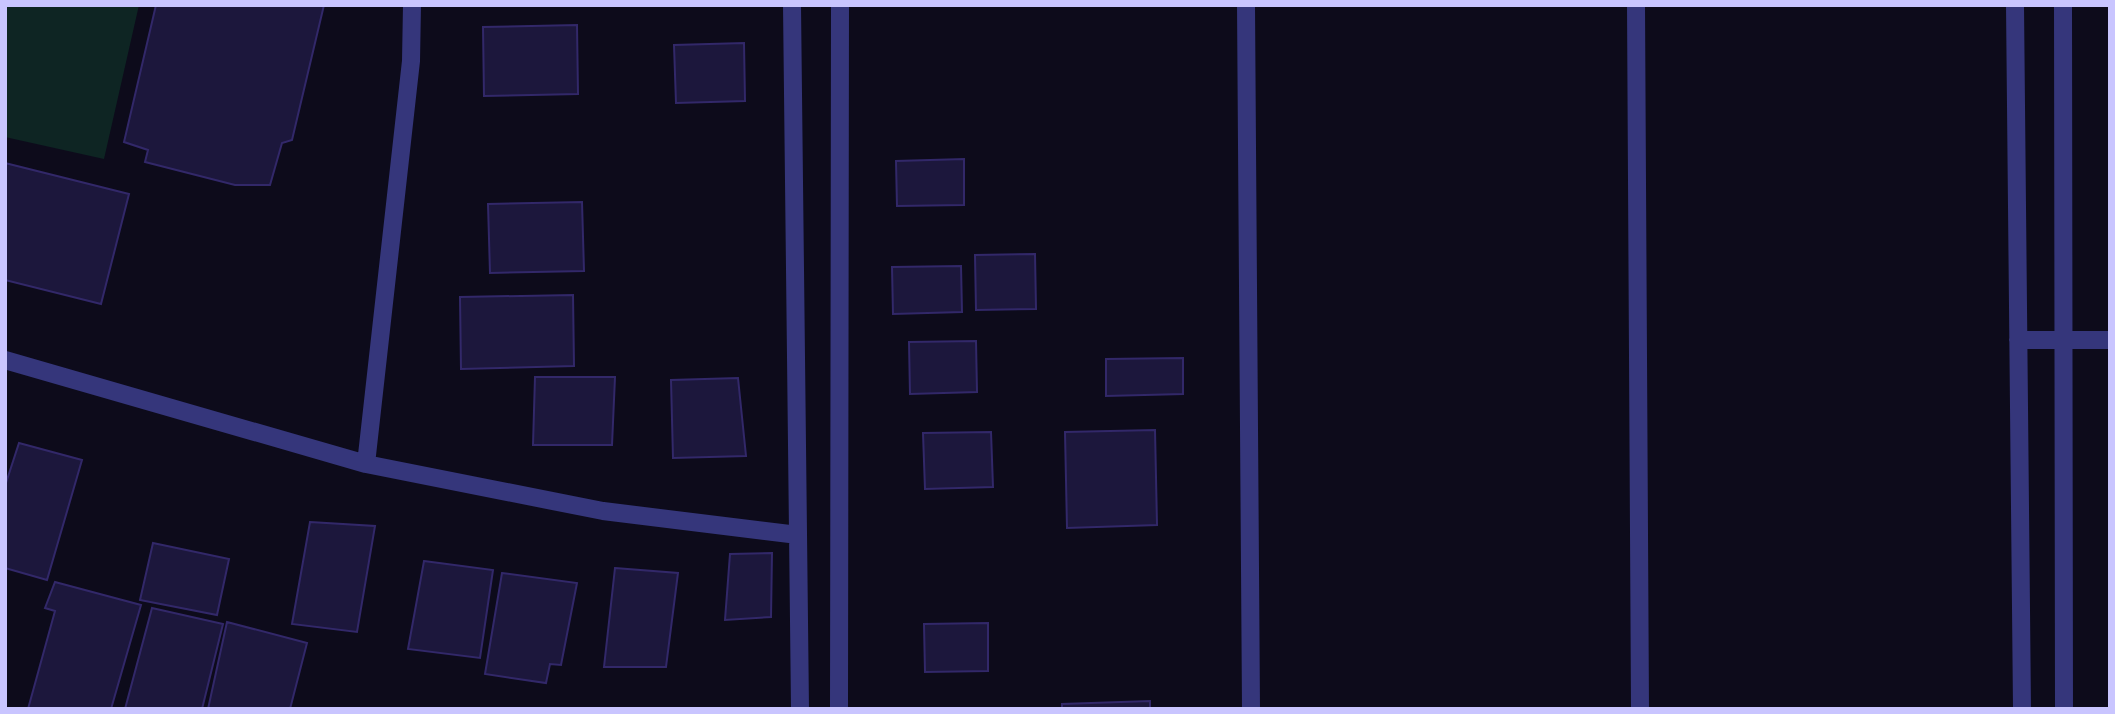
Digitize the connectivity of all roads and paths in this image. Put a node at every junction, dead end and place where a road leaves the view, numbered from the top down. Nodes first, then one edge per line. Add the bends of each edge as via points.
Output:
1 (412, 5) edge
2 (792, 5) edge
3 (840, 5) edge
4 (1246, 5) edge
5 (1636, 5) edge
6 (2015, 5) edge
7 (2063, 5) edge
8 (2018, 340) junction
9 (2063, 340) junction
10 (2110, 340) edge
11 (5, 360) edge
12 (366, 464) junction
13 (798, 535) junction
14 (800, 709) edge
15 (839, 709) edge
16 (1251, 709) edge
17 (1640, 709) edge
18 (2022, 709) edge
19 (2064, 709) edge

1 - 12 street via 411,61
2 - 13 street
3 - 15 street
4 - 16 street
5 - 17 street
6 - 8 street
7 - 9 street
8 - 9 street
8 - 18 street
9 - 10 street
9 - 19 street
11 - 12 street
12 - 13 street via 603,511
13 - 14 street

